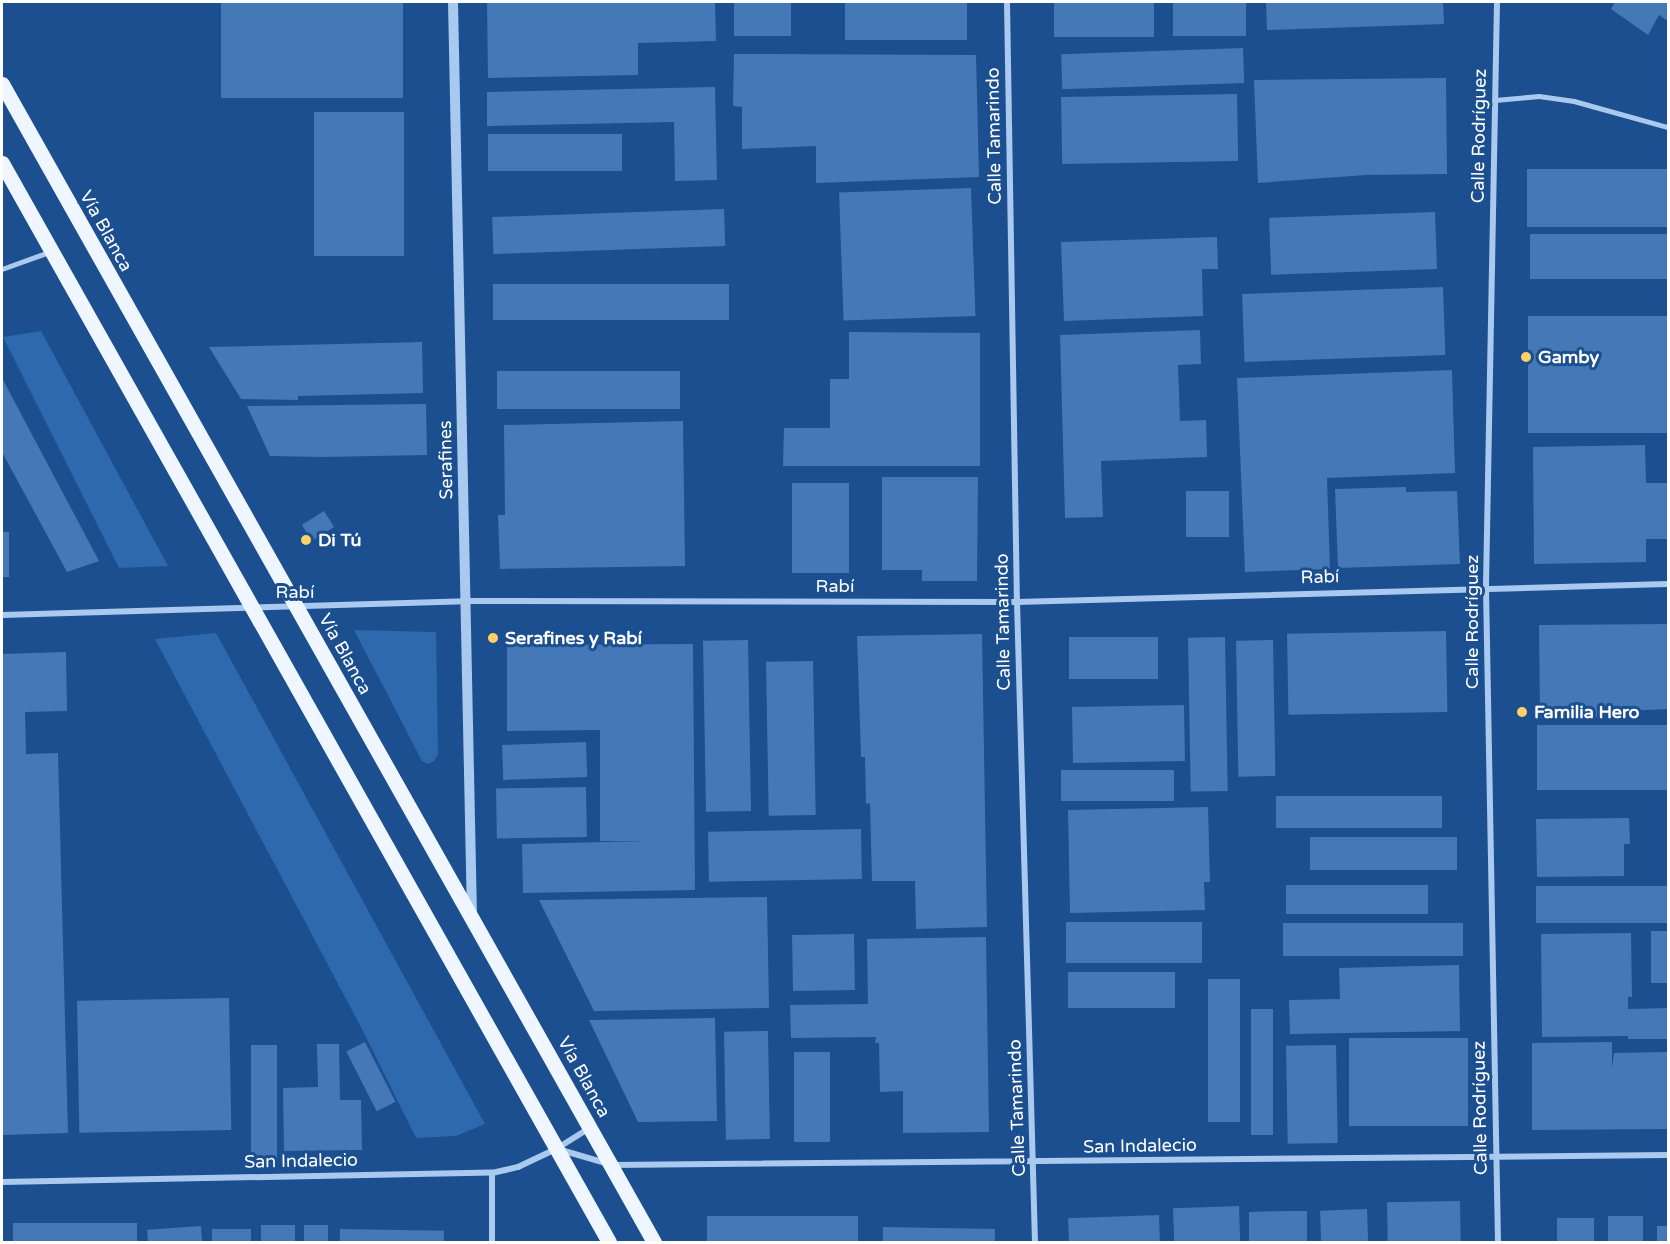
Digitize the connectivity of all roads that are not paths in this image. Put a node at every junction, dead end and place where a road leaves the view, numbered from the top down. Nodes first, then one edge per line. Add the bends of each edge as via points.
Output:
1 (453, 2) edge
2 (1007, 2) edge
3 (1497, 2) edge
4 (2, 84) edge
5 (1495, 100) junction
6 (1668, 127) edge
7 (2, 163) edge
8 (51, 251) junction
9 (2, 269) edge
10 (1668, 584) edge
11 (1486, 588) junction
12 (465, 601) junction
13 (1017, 602) junction
14 (251, 606) junction
15 (297, 608) junction
16 (2, 615) edge
17 (472, 918) junction
18 (590, 1128) junction
19 (556, 1149) junction
20 (1668, 1155) edge
21 (1496, 1158) junction
22 (1034, 1162) junction
23 (612, 1165) junction
24 (492, 1173) junction
25 (2, 1182) edge
26 (492, 1242) edge
27 (609, 1242) edge
28 (654, 1242) edge
29 (1035, 1242) edge
30 (1498, 1242) edge

1 - 12 street, Serafines
2 - 13 street, Calle Tamarindo
3 - 5 street, Calle Rodríguez
4 - 15 main road, Vía Blanca
5 - 6 lane via 1539,96 1574,101
5 - 11 street, Calle Rodríguez
7 - 8 main road
8 - 9 lane
8 - 14 main road
10 - 11 street, Rabí
11 - 13 street, Rabí
11 - 21 street, Calle Rodríguez
12 - 13 street, Rabí
12 - 15 street, Rabí
12 - 17 street, Serafines
13 - 22 street, Calle Tamarindo
14 - 15 street, Rabí
14 - 16 street, Rabí
14 - 19 main road
15 - 17 main road, Vía Blanca
17 - 18 main road, Vía Blanca
18 - 19 street, San Indalecio
18 - 23 main road, Vía Blanca
19 - 23 street, San Indalecio
19 - 24 street, San Indalecio via 518,1167
19 - 27 main road
20 - 21 street, San Indalecio
21 - 22 street, San Indalecio
21 - 30 street, Calle Rodríguez
22 - 23 street, San Indalecio
22 - 29 street, Calle Tamarindo
23 - 28 main road, Vía Blanca
24 - 25 street, San Indalecio
24 - 26 street

